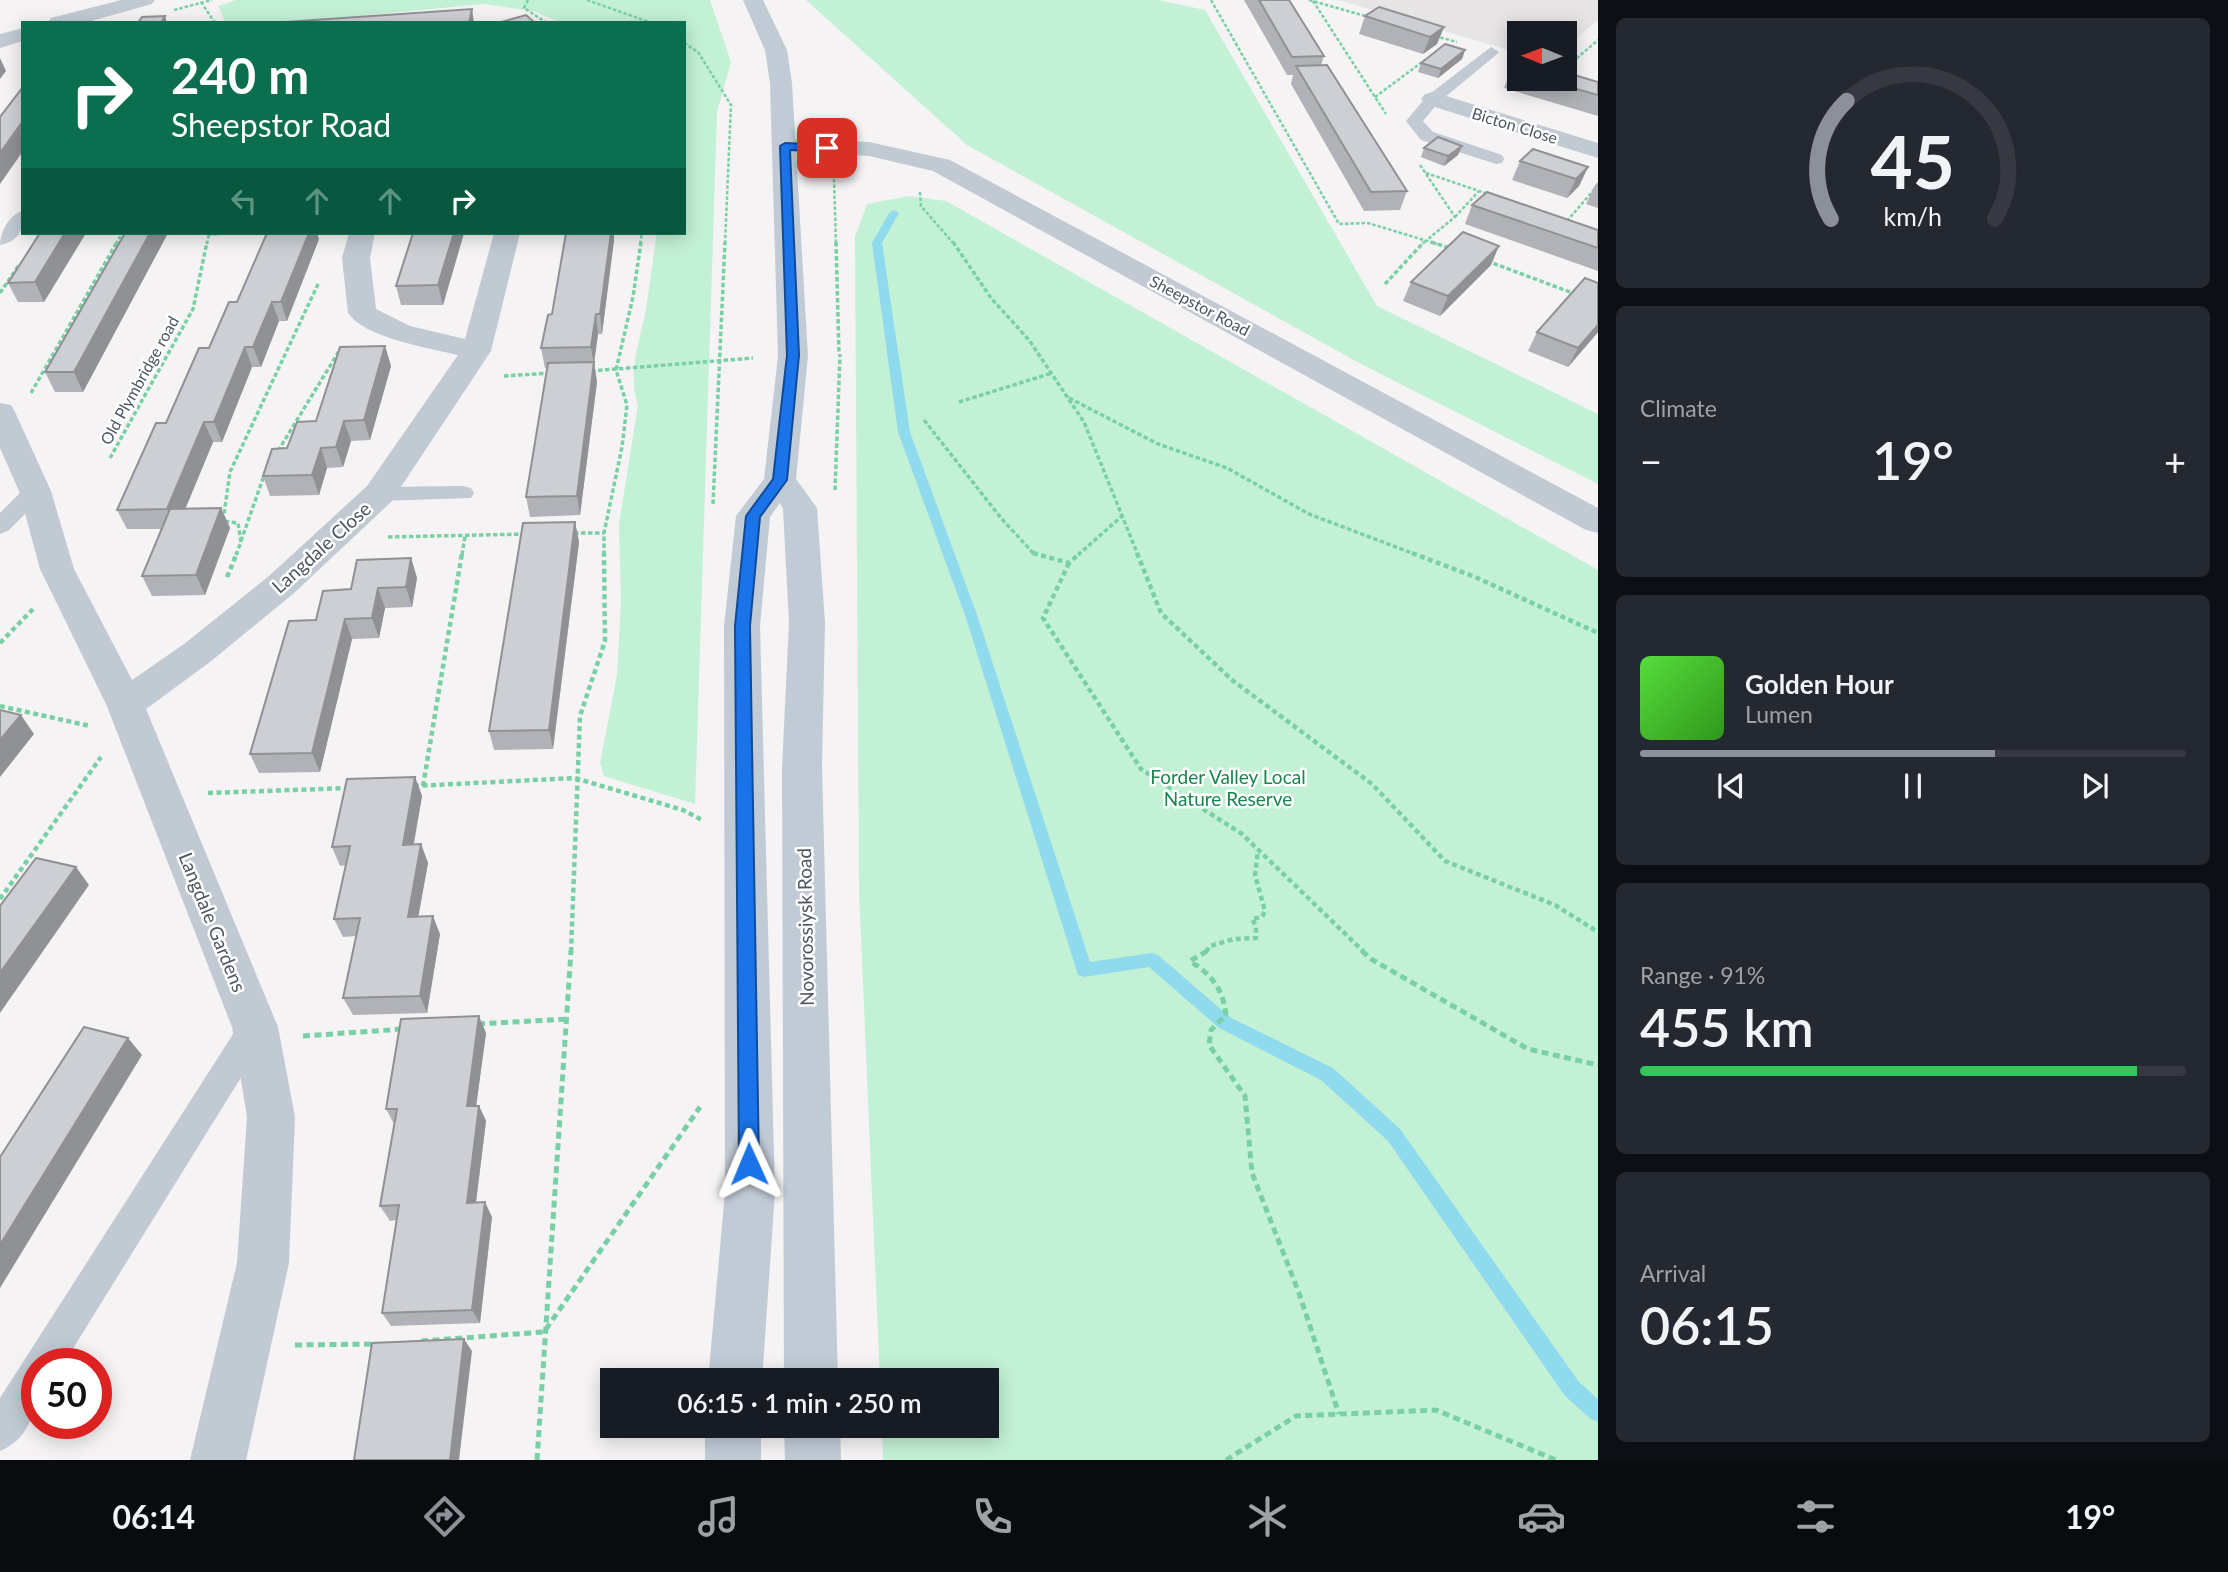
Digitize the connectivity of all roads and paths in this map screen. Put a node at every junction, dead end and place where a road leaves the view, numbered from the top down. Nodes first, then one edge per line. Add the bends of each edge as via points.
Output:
1 (145, 0) edge
2 (212, 0) edge
3 (528, 0) edge
4 (587, 0) edge
5 (753, 0) edge
6 (1211, 0) edge
7 (1310, 0) edge
8 (202, 1) edge
9 (1376, 19) edge
10 (66, 21) edge
11 (214, 21) edge
12 (542, 21) edge
13 (646, 21) edge
14 (1426, 34) edge
15 (21, 35) edge
16 (1598, 40) edge
17 (0, 41) edge
18 (1451, 41) junction
19 (686, 44) edge
20 (1440, 49) edge
21 (1491, 52) joint
22 (1429, 57) edge
23 (1577, 58) edge
24 (1375, 97) dead end
25 (1433, 99) junction
26 (785, 146) junction
27 (1598, 151) edge
28 (1496, 159) dead end
29 (940, 165) junction
30 (1425, 173) dead end
31 (1598, 185) edge
32 (1479, 191) junction
33 (1492, 196) edge
34 (1455, 217) dead end
35 (1555, 217) edge
36 (21, 219) edge
37 (1567, 221) junction
38 (1577, 224) edge
39 (121, 235) edge
40 (209, 235) edge
41 (362, 235) edge
42 (506, 235) edge
43 (642, 235) edge
44 (1427, 239) junction
45 (0, 240) edge
46 (1464, 253) edge
47 (1476, 257) edge
48 (323, 272) dead end
49 (1385, 284) dead end
50 (1586, 298) edge
51 (362, 313) junction
52 (476, 351) junction
53 (616, 370) junction
54 (590, 371) edge
55 (564, 372) edge
56 (1052, 373) junction
57 (461, 378) junction
58 (33, 389) dead end
59 (1068, 398) junction
60 (959, 402) dead end
61 (0, 412) edge
62 (924, 420) dead end
63 (276, 454) edge
64 (110, 458) dead end
65 (269, 465) edge
66 (780, 480) junction
67 (35, 491) junction
68 (463, 493) dead end
69 (379, 494) junction
70 (1122, 516) junction
71 (1598, 522) edge
72 (0, 527) edge
73 (604, 533) junction
74 (534, 534) edge
75 (562, 534) edge
76 (465, 536) junction
77 (335, 538) junction
78 (241, 542) junction
79 (1069, 563) junction
80 (227, 579) dead end
81 (1598, 633) edge
82 (0, 706) edge
83 (125, 717) junction
84 (575, 778) junction
85 (409, 786) edge
86 (423, 786) junction
87 (354, 788) edge
88 (161, 794) junction
89 (710, 825) dead end
90 (1258, 850) junction
91 (0, 899) edge
92 (1598, 932) edge
93 (568, 1019) junction
94 (471, 1025) edge
95 (416, 1028) edge
96 (256, 1033) junction
97 (1598, 1065) edge
98 (703, 1103) dead end
99 (544, 1332) junction
100 (409, 1341) edge
101 (383, 1343) edge
102 (343, 1346) dead end
103 (53, 1348) edge
104 (736, 1368) edge
105 (811, 1368) edge
106 (21, 1399) edge
107 (1339, 1414) junction
108 (0, 1432) edge
109 (733, 1438) edge
110 (812, 1438) edge
111 (218, 1460) edge
112 (537, 1460) edge
113 (733, 1460) edge
114 (813, 1460) edge
115 (1226, 1460) edge
116 (1556, 1460) edge

1 - 10 street
2 - 8 path
3 - 12 path via 524,8
4 - 13 path
5 - 26 main road via 776,50
6 - 44 path via 1339,223 1368,223
7 - 9 path
8 - 11 path
14 - 18 path
15 - 17 street
16 - 23 path
18 - 20 path
18 - 21 path
19 - 53 path via 698,52 731,104 719,360
21 - 25 lane
22 - 24 path
25 - 27 street, Bicton Close
25 - 28 lane via 1414,121 1427,136
26 - 29 street, Sheepstor Road via 869,149
26 - 66 main road via 793,355
29 - 56 path via 919,175 921,206
29 - 71 street, Sheepstor Road
30 - 32 path
31 - 37 path
32 - 33 path
32 - 34 path
35 - 37 path
36 - 45 lane via 11,234
37 - 38 path
39 - 58 path
40 - 64 path, Old Plymbridge road via 193,309
41 - 51 street via 356,258
42 - 52 street, Langdale Close
43 - 53 path
44 - 46 path
44 - 49 path
47 - 50 path
48 - 78 path via 230,472 223,521 238,523
51 - 52 street via 400,332
51 - 63 path
52 - 57 street, Langdale Close
53 - 54 path
53 - 73 path via 627,405
55 - 57 path
56 - 59 path
56 - 60 path
57 - 69 street, Langdale Close
59 - 70 path via 1084,422
59 - 81 path via 1158,444 1227,468 1308,514 1475,577
61 - 67 street, Langdale Gardens
62 - 79 path via 1036,556
65 - 78 path
66 - 104 main road via 753,516 743,626 750,1192
66 - 105 main road, Novorossiysk Road via 800,509 807,623 802,767
67 - 72 lane
67 - 83 street, Langdale Gardens via 57,569
68 - 69 lane
69 - 77 street, Langdale Close
70 - 79 path
70 - 92 path via 1161,613 1232,680 1371,784 1445,861 1556,905
73 - 75 path
73 - 84 path via 605,641 579,716
74 - 76 path
76 - 77 path
76 - 86 path
77 - 83 street, Langdale Close
78 - 80 path
79 - 90 path via 1043,618 1141,769
82 - 83 path
83 - 88 street, Langdale Gardens
83 - 91 path
84 - 86 path
84 - 89 path via 683,810
84 - 93 path
85 - 86 path
87 - 88 path
88 - 96 street, Langdale Gardens
90 - 97 path via 1371,959 1528,1049
90 - 107 path via 1255,875 1265,911 1263,917 1252,919 1256,938 1210,946 1190,961 1210,974 1224,997 1226,1015 1211,1030 1209,1045 1245,1096 1252,1173
93 - 94 path
93 - 99 path
95 - 96 path
96 - 103 lane
96 - 111 street, Langdale Gardens via 271,1117 262,1263
98 - 99 path
99 - 100 path
99 - 112 path
101 - 102 path
106 - 108 lane
107 - 115 path via 1296,1416
107 - 116 path via 1436,1410
109 - 113 main road
110 - 114 main road

